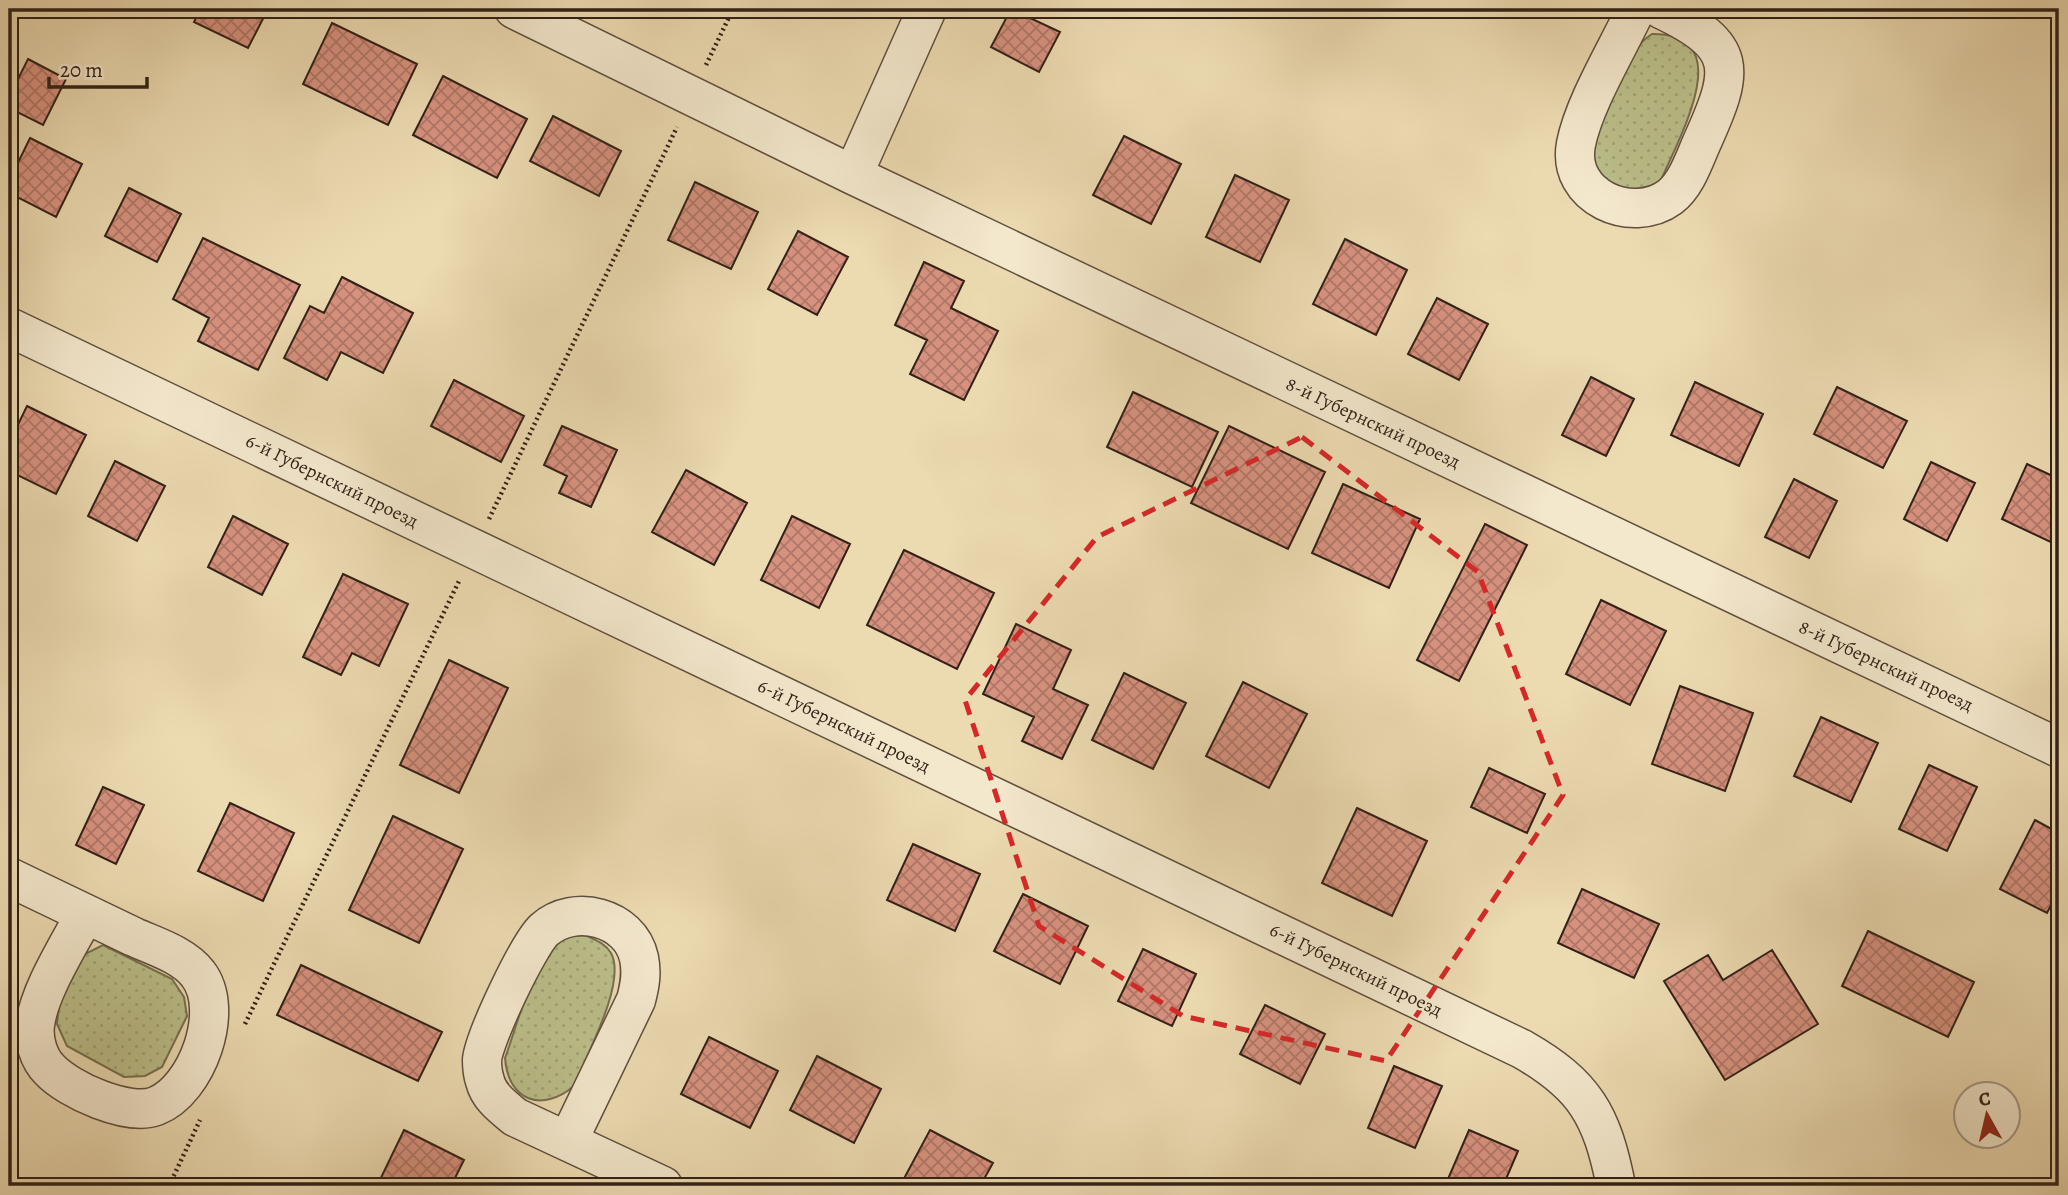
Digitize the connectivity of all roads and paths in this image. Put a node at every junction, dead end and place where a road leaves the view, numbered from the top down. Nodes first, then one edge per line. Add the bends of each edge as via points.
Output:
1 (733, 9) edge
2 (928, 9) edge
3 (1636, 9) edge
4 (1661, 9) edge
5 (534, 13) edge
6 (692, 96) junction
7 (853, 175) junction
8 (9, 327) edge
9 (474, 549) junction
10 (2059, 748) edge
11 (9, 877) edge
12 (85, 914) junction
13 (242, 1030) dead end
14 (203, 1114) dead end
15 (568, 1141) junction
16 (169, 1186) edge
17 (663, 1186) edge
18 (1616, 1186) edge

1 - 6 path
2 - 7 street
3 - 4 street via 1575,148 1578,170 1589,190 1607,204 1629,210 1652,207 1672,195 1686,177 1726,80 1723,58 1711,38
5 - 6 street, 8-й Губернский проезд
6 - 7 street, 8-й Губернский проезд
6 - 9 path
7 - 10 street, 8-й Губернский проезд
8 - 9 street, 6-й Губернский проезд
9 - 13 path
9 - 18 street, 6-й Губернский проезд via 1522,1049 1556,1069 1583,1096 1599,1124
11 - 12 street
12 - 12 street via 41,1004 34,1027 37,1049 48,1069 66,1083 132,1109 155,1107 175,1095 205,1041 212,1015 209,992 198,972 180,958
14 - 16 path
15 - 15 street via 636,1000 642,977 638,955 627,935 608,921 586,915 564,919 544,930 530,948 482,1060 485,1083 497,1103 515,1117
15 - 17 street

